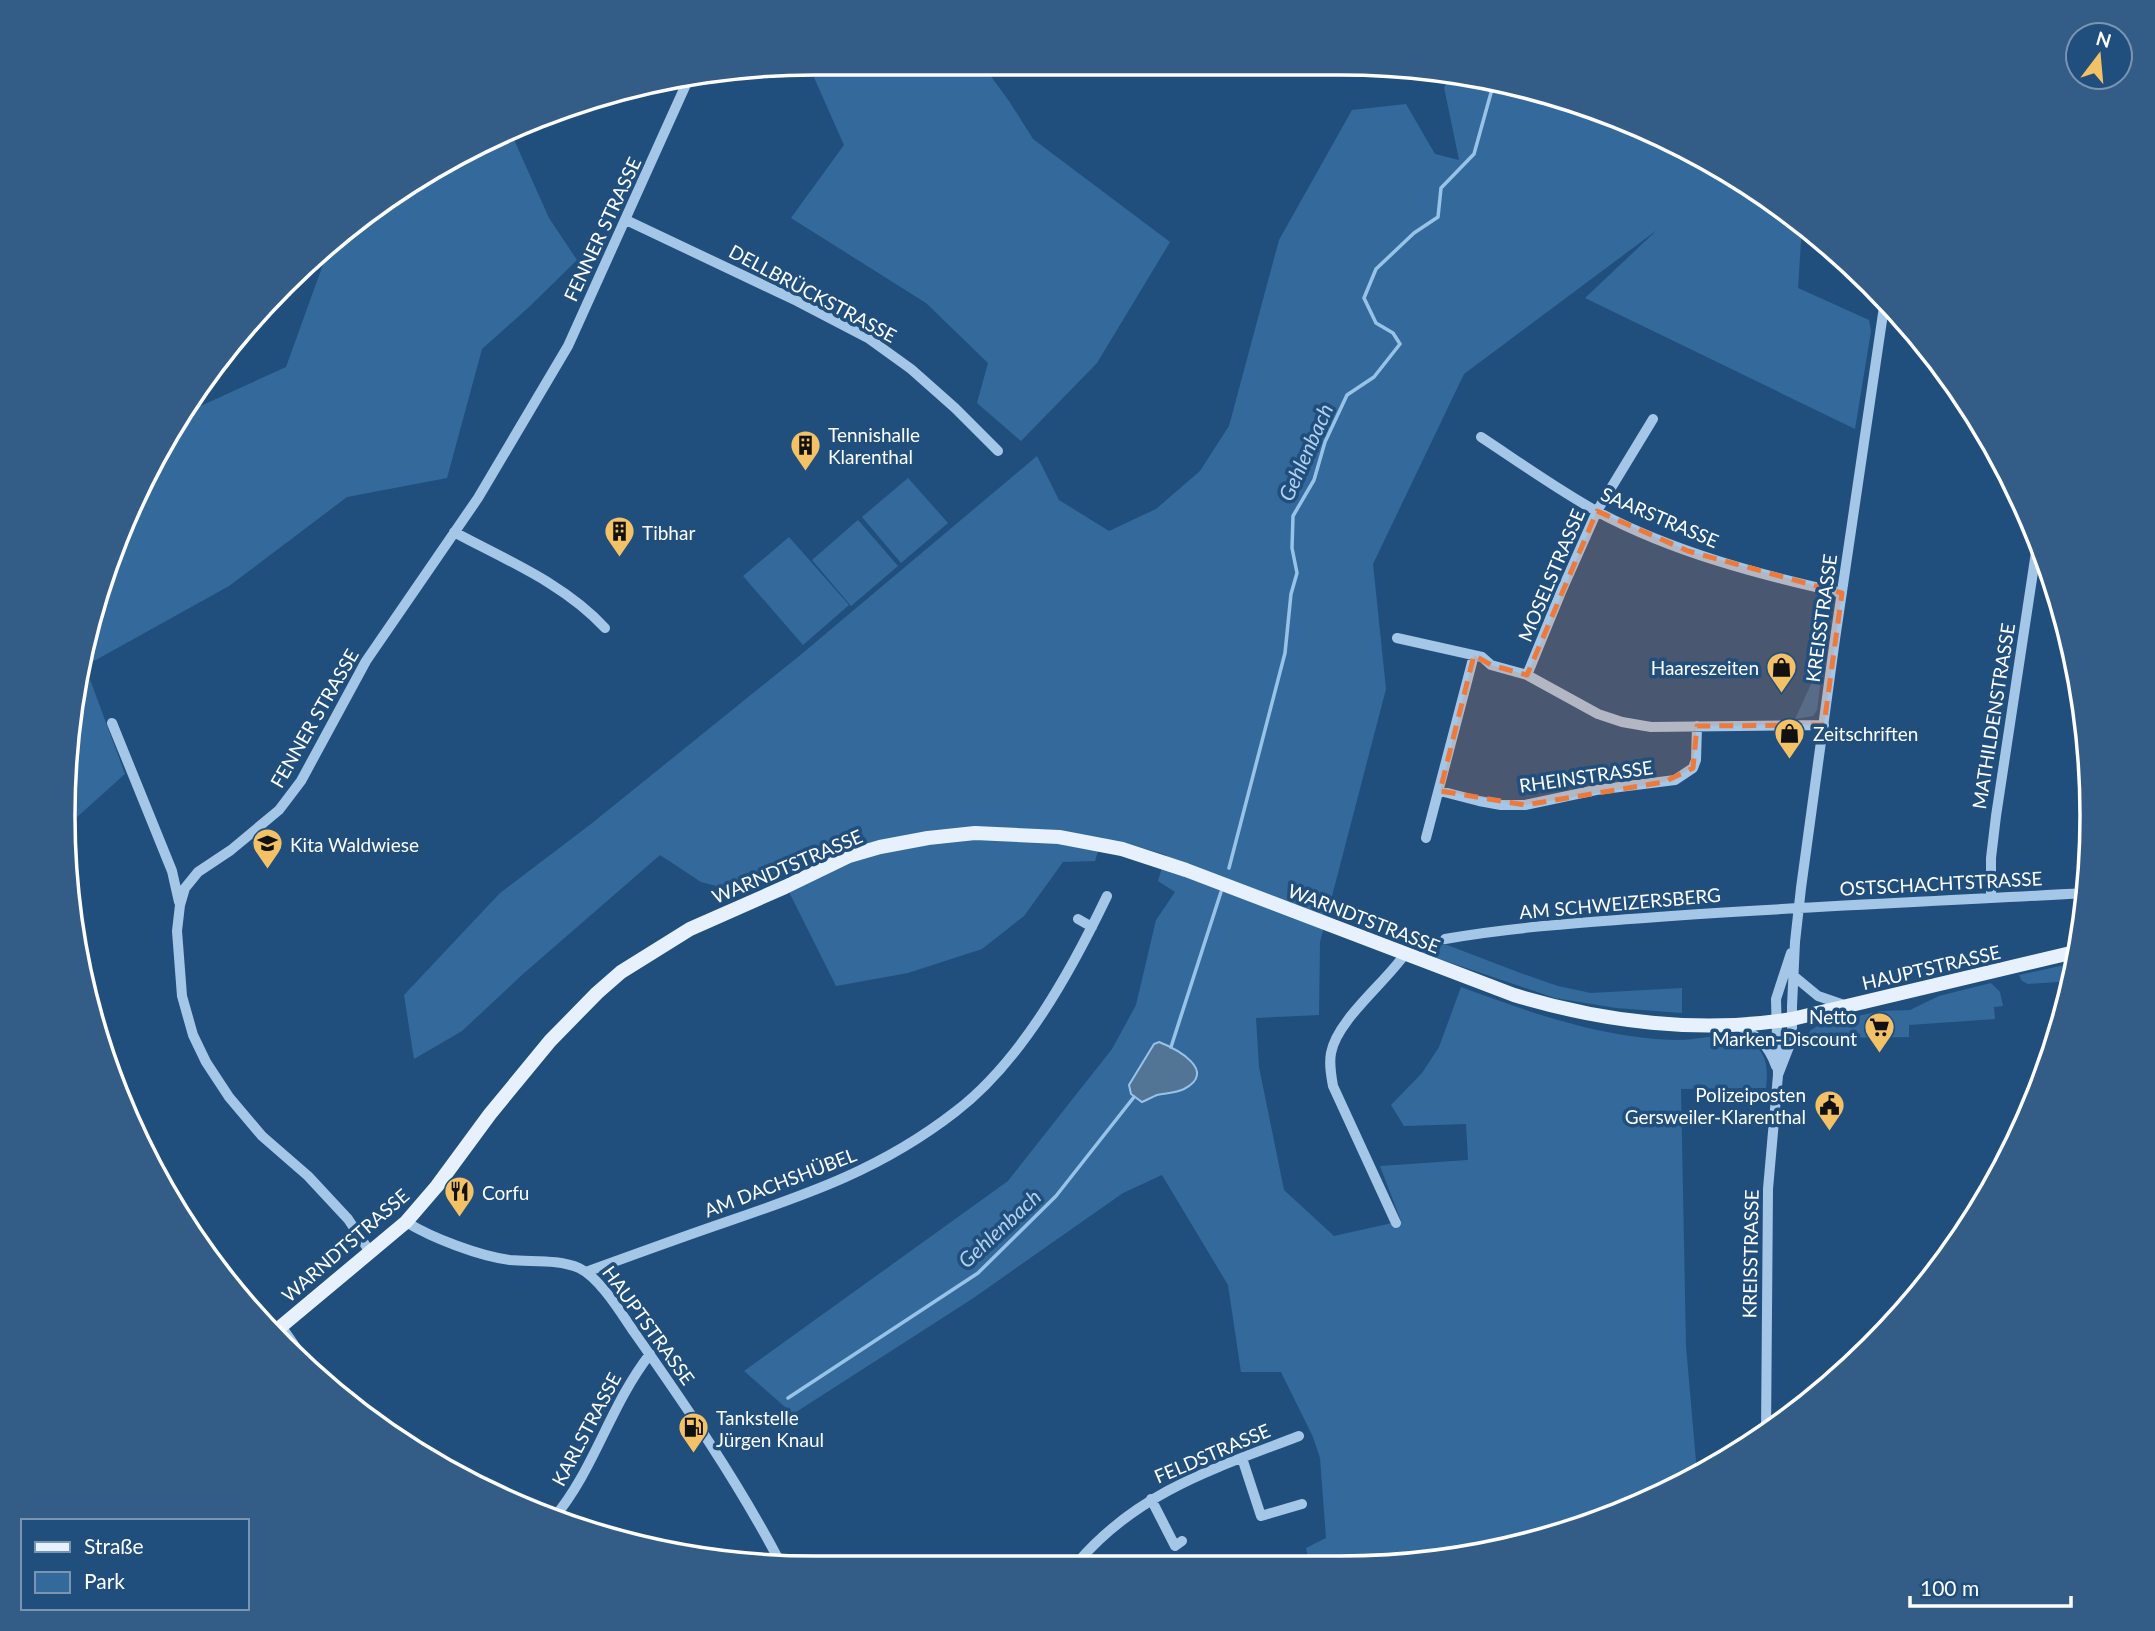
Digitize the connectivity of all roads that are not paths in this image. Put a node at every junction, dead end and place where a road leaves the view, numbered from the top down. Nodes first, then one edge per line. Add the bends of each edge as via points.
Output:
1 (685, 87) edge
2 (626, 220) junction
3 (1883, 313) edge
4 (1653, 419) dead end
5 (1481, 437) dead end
6 (998, 451) dead end
7 (1597, 511) junction
8 (454, 532) junction
9 (2034, 563) edge
10 (1842, 593) junction
11 (605, 628) dead end
12 (1397, 638) dead end
13 (1474, 655) junction
14 (1527, 675) junction
15 (112, 723) dead end
16 (1824, 725) junction
17 (1697, 726) junction
18 (1440, 791) junction
19 (1426, 838) dead end
20 (2075, 893) edge
21 (1107, 897) dead end
22 (1991, 898) junction
23 (180, 905) junction
24 (1799, 907) junction
25 (1078, 919) dead end
26 (1092, 927) junction
27 (1445, 939) dead end
28 (1795, 942) junction
29 (1405, 954) junction
30 (2067, 954) edge
31 (1795, 977) junction
32 (1850, 1006) junction
33 (1792, 1019) junction
34 (1777, 1022) junction
35 (1735, 1025) junction
36 (1778, 1072) junction
37 (406, 1222) junction
38 (1396, 1223) dead end
39 (370, 1252) junction
40 (586, 1272) junction
41 (281, 1327) edge
42 (650, 1354) junction
43 (1766, 1420) edge
44 (1299, 1436) dead end
45 (1242, 1458) junction
46 (1152, 1499) junction
47 (1302, 1504) dead end
48 (561, 1510) edge
49 (1182, 1541) dead end
50 (775, 1554) edge
51 (1083, 1556) edge

1 - 2 street, FENNER STRASSE
2 - 6 street, DELLBRÜCKSTRASSE via 867,338 911,369
2 - 8 street, FENNER STRASSE via 568,346
3 - 10 street, KREISSTRASSE
4 - 7 street, MOSELSTRASSE
5 - 7 street, SAARSTRASSE
7 - 10 street, SAARSTRASSE via 1688,551
7 - 14 street, MOSELSTRASSE
8 - 11 street via 578,601
8 - 23 street, FENNER STRASSE via 366,662 301,781 279,810 198,872 185,888
9 - 22 street, MATHILDENSTRASSE via 1996,816
10 - 16 street, KREISSTRASSE
12 - 13 street, RHEINSTRASSE
13 - 14 street, RHEINSTRASSE
13 - 18 street
14 - 17 street, RHEINSTRASSE via 1622,722
15 - 23 street via 172,871
16 - 17 street, RHEINSTRASSE
16 - 24 street, KREISSTRASSE
17 - 18 street, RHEINSTRASSE via 1693,768 1675,780 1525,804 1501,805
18 - 19 street
20 - 22 street, OSTSCHACHTSTRASSE
21 - 26 street, AM DACHSHÜBEL
22 - 24 street, OSTSCHACHTSTRASSE
23 - 39 street, FENNER STRASSE via 177,931 182,996 206,1062 262,1136 308,1176 348,1219
24 - 27 street, AM SCHWEIZERSBERG via 1492,931
24 - 28 street, KREISSTRASSE
25 - 26 street
26 - 40 street, AM DACHSHÜBEL via 1052,1000 989,1082 923,1135 841,1181
28 - 31 street, KREISSTRASSE
28 - 34 street, KREISSTRASSE via 1776,999
29 - 35 main road, WARNDTSTRASSE via 1552,1006 1669,1024
29 - 37 main road, WARNDTSTRASSE via 1186,870 1098,844 1059,837 975,834 880,847 849,856 690,929 621,972 550,1041
29 - 38 street via 1345,1024 1331,1052 1330,1070 1333,1086
30 - 32 main road, HAUPTSTRASSE
31 - 32 street via 1818,996
31 - 33 street, KREISSTRASSE
32 - 33 main road, HAUPTSTRASSE
33 - 34 main road, WARNDTSTRASSE
33 - 36 street, KREISSTRASSE via 1791,1044
34 - 35 main road, WARNDTSTRASSE
34 - 36 street, KREISSTRASSE
35 - 36 street via 1764,1043
36 - 43 street, KREISSTRASSE via 1768,1189
37 - 39 main road, WARNDTSTRASSE
37 - 40 street, HAUPTSTRASSE via 482,1253 565,1264
39 - 41 main road, WARNDTSTRASSE
40 - 42 street, HAUPTSTRASSE
42 - 48 street, KARLSTRASSE
42 - 50 street, HAUPTSTRASSE
44 - 45 street, FELDSTRASSE
45 - 46 street, FELDSTRASSE
45 - 47 street via 1261,1516
46 - 49 street via 1175,1546
46 - 51 street, FELDSTRASSE

